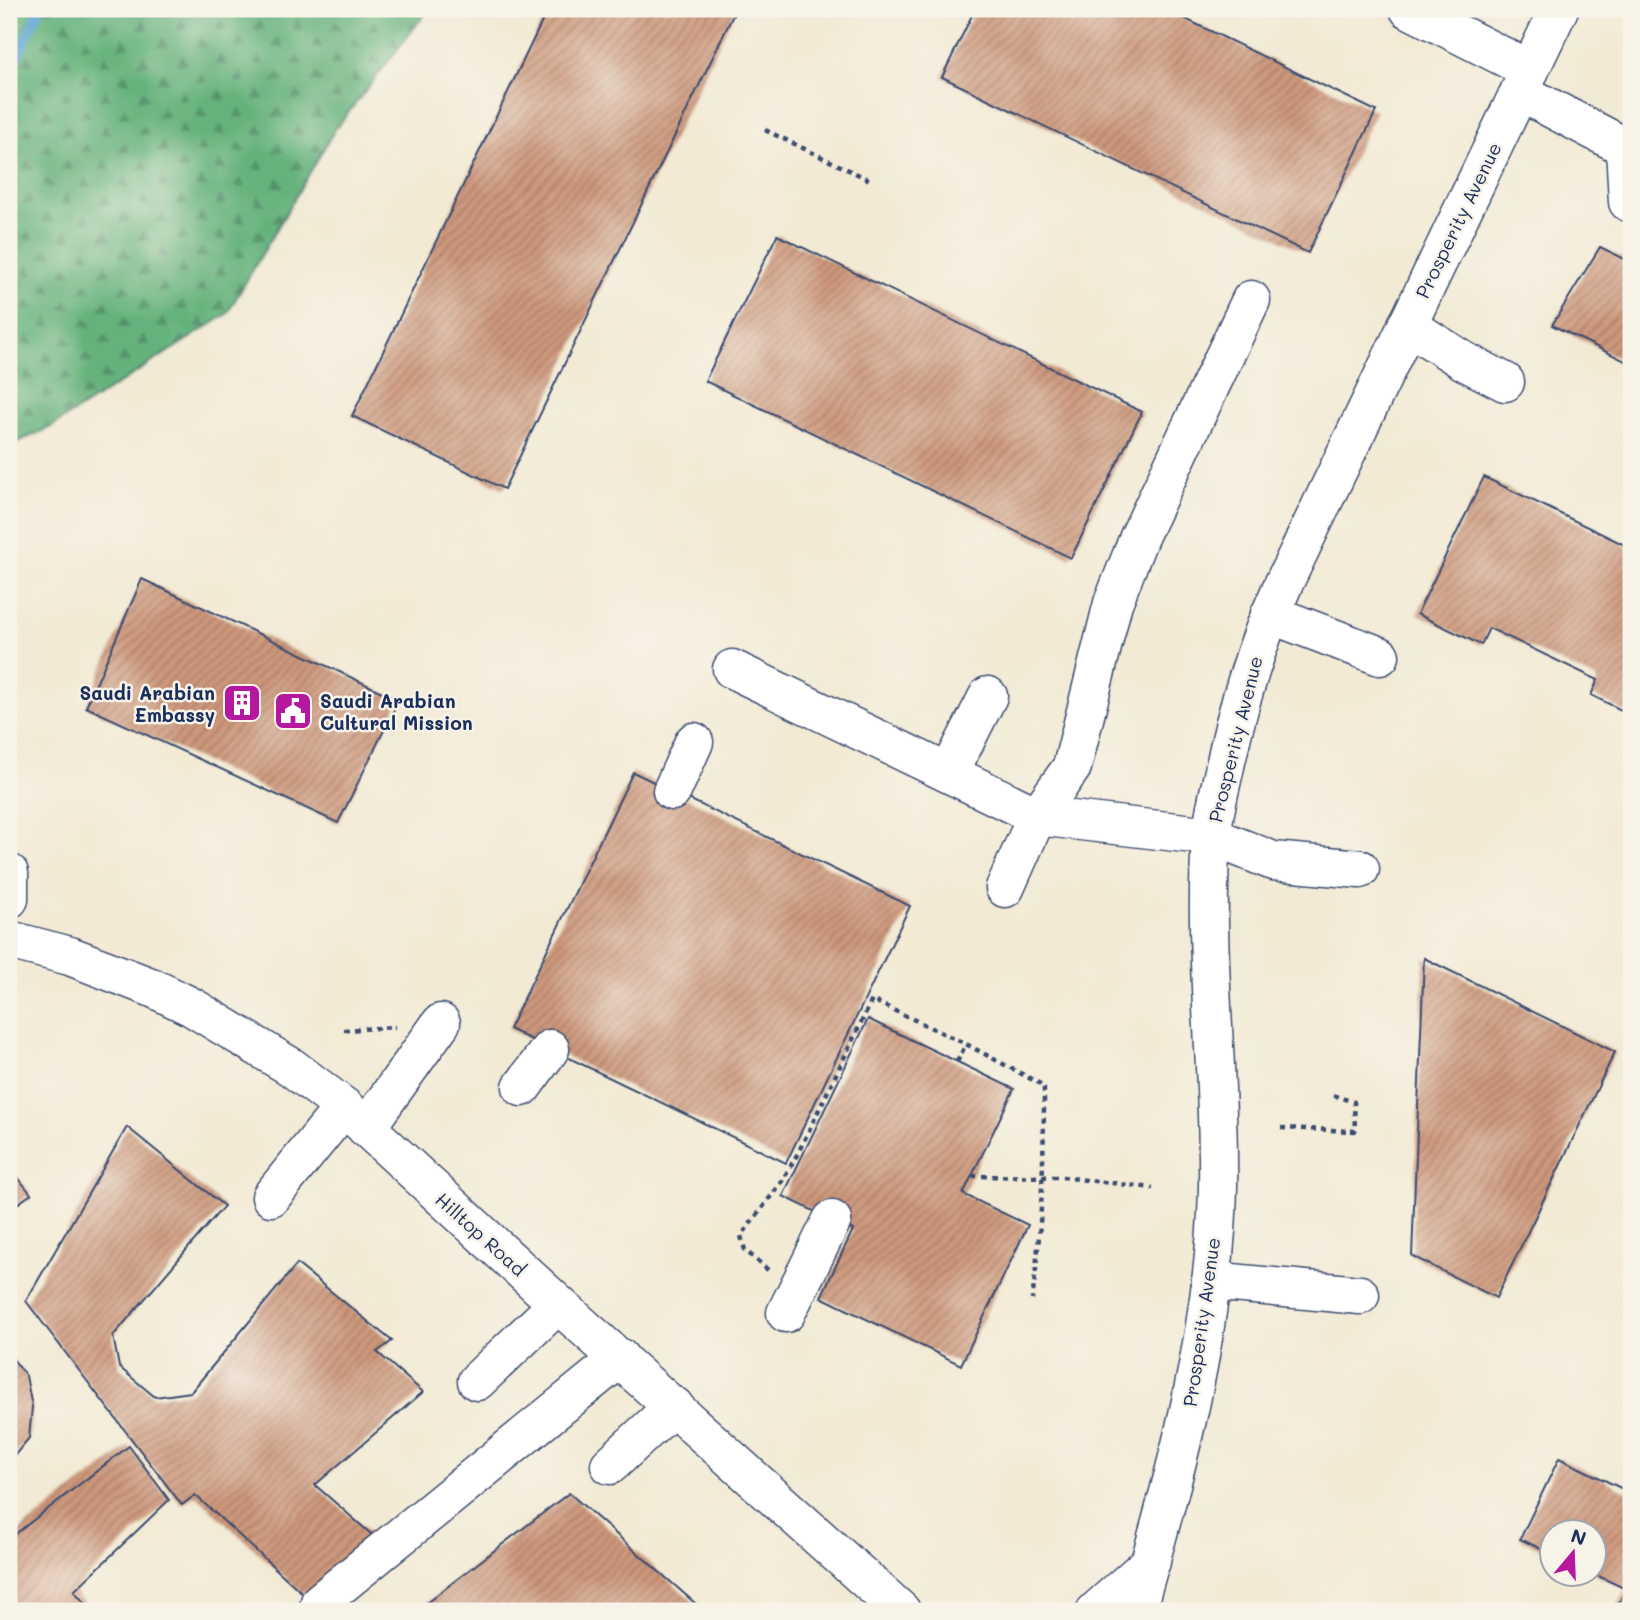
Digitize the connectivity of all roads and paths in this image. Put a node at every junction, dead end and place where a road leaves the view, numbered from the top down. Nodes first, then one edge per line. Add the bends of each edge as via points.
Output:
1 (1409, 9) edge
2 (1559, 9) edge
3 (1525, 81) junction
4 (765, 130) dead end
5 (1628, 145) edge
6 (873, 181) dead end
7 (1628, 201) dead end
8 (1251, 300) dead end
9 (1407, 325) junction
10 (1505, 382) dead end
11 (1270, 614) junction
12 (1380, 656) dead end
13 (732, 669) dead end
14 (988, 696) dead end
15 (694, 742) dead end
16 (949, 773) junction
17 (672, 791) dead end
18 (1037, 816) junction
19 (1211, 836) junction
20 (1360, 869) dead end
21 (9, 873) edge
22 (1005, 888) dead end
23 (9, 899) edge
24 (9, 940) edge
25 (441, 1023) dead end
26 (966, 1044) junction
27 (550, 1049) dead end
28 (957, 1062) dead end
29 (522, 1087) dead end
30 (1329, 1094) dead end
31 (355, 1118) junction
32 (1281, 1128) dead end
33 (972, 1176) dead end
34 (1044, 1177) junction
35 (1153, 1188) dead end
36 (271, 1197) dead end
37 (831, 1220) dead end
38 (1211, 1281) junction
39 (1360, 1295) dead end
40 (1032, 1300) dead end
41 (790, 1303) joint
42 (558, 1304) junction
43 (620, 1358) junction
44 (477, 1381) dead end
45 (674, 1406) junction
46 (610, 1465) dead end
47 (1151, 1562) junction
48 (320, 1602) dead end
49 (901, 1611) edge
50 (1096, 1611) edge
51 (1136, 1611) edge

1 - 3 main road
2 - 3 main road, Prosperity Avenue
3 - 5 main road
3 - 9 main road, Prosperity Avenue
4 - 6 path
5 - 7 main road
8 - 18 main road via 1139,537 1118,592 1072,767
9 - 10 main road
9 - 11 main road, Prosperity Avenue
11 - 12 main road
11 - 19 main road, Prosperity Avenue via 1240,703
13 - 16 main road
14 - 16 main road
15 - 17 main road
16 - 18 main road
18 - 19 main road
18 - 22 main road
19 - 20 main road via 1273,861
19 - 38 main road, Prosperity Avenue via 1208,948 1218,1105
21 - 23 main road
24 - 31 main road, Hilltop Road via 71,956 192,1007 291,1067
25 - 31 main road
26 - 28 path
26 - 34 path via 1044,1086
26 - 41 path via 872,1000 798,1153 741,1236 745,1250
27 - 29 main road
30 - 32 path via 1354,1102 1355,1131
31 - 36 main road
31 - 42 main road, Hilltop Road
33 - 34 path
34 - 35 path
34 - 40 path
37 - 41 main road
38 - 39 main road
38 - 47 main road, Prosperity Avenue via 1191,1401
42 - 43 main road, Hilltop Road
42 - 44 main road
43 - 45 main road, Hilltop Road
43 - 48 main road
45 - 46 main road
45 - 49 main road, Hilltop Road
47 - 50 main road
47 - 51 main road, Prosperity Avenue

